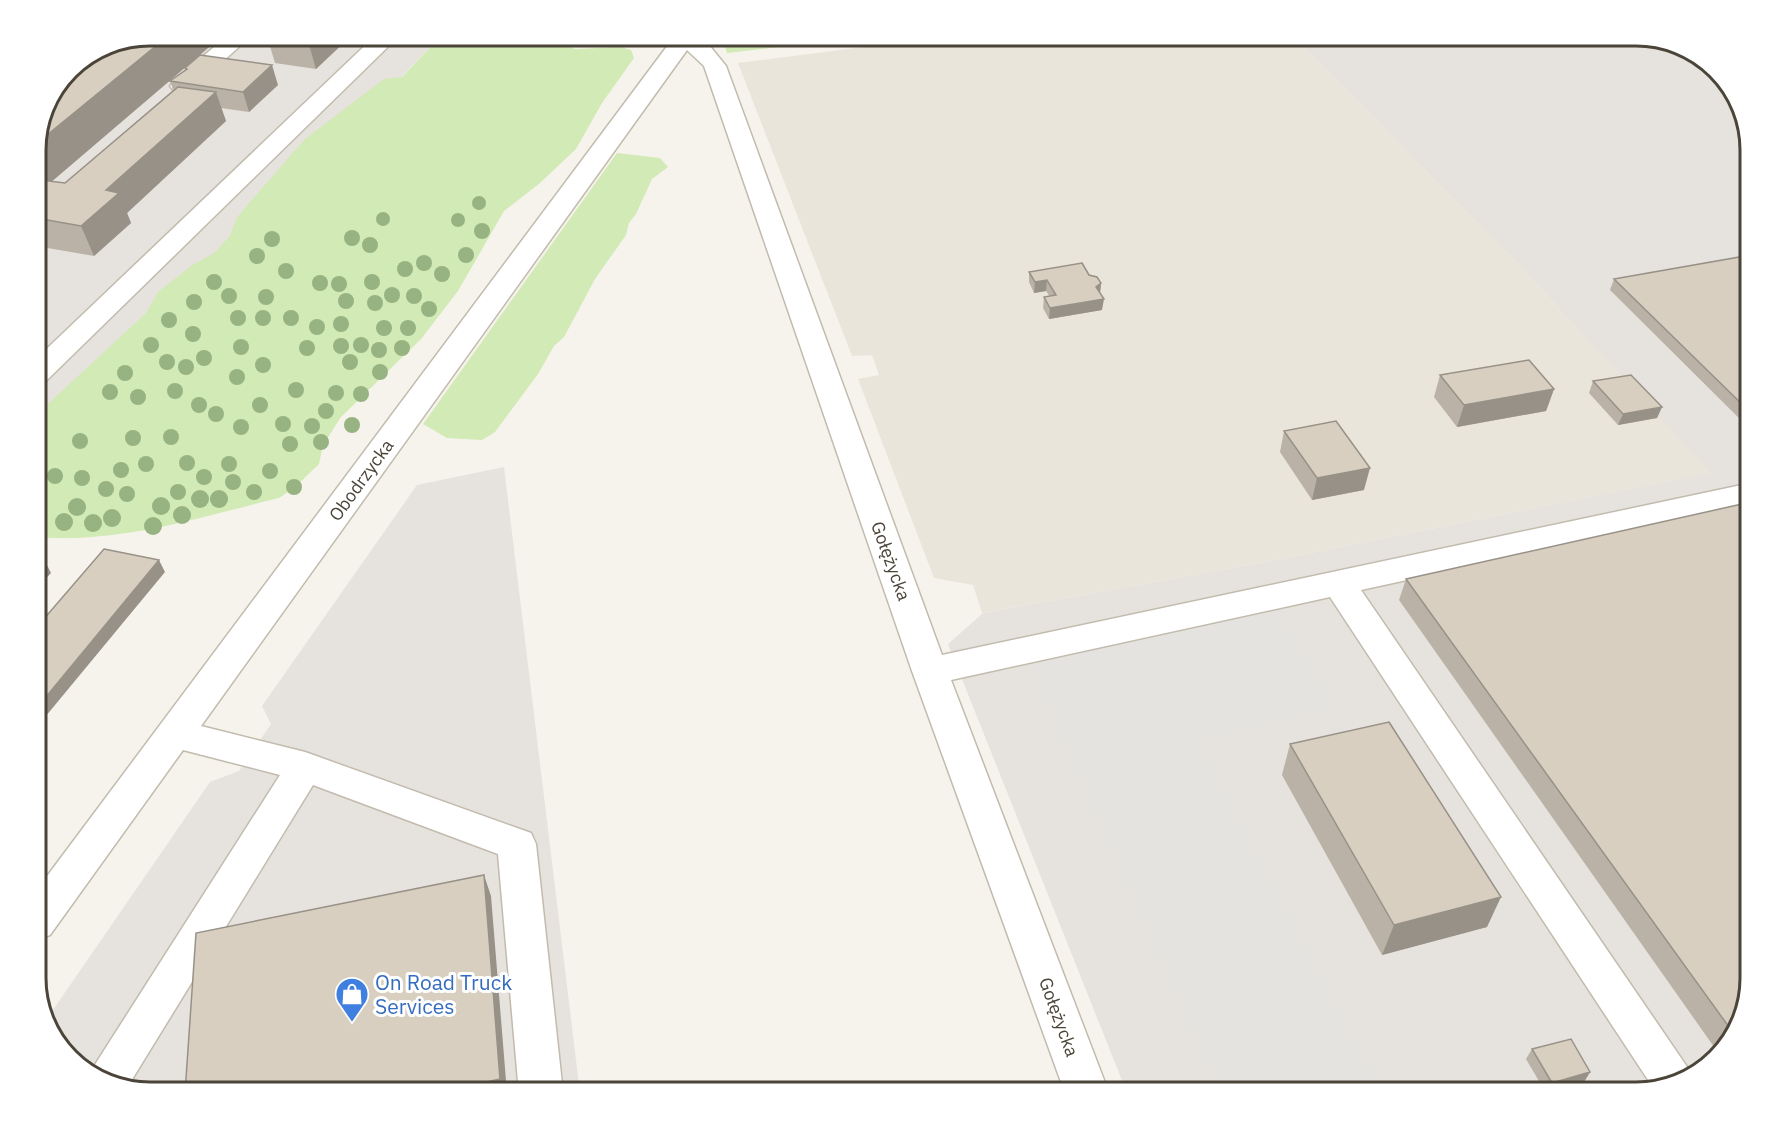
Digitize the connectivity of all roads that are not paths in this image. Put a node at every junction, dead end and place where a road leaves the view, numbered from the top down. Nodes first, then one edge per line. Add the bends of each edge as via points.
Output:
1 (228, 46) edge
2 (378, 46) edge
3 (679, 46) edge
4 (697, 46) edge
5 (169, 97) edge
6 (47, 364) edge
7 (1740, 496) edge
8 (1338, 584) junction
9 (930, 671) junction
10 (175, 734) junction
11 (305, 767) junction
12 (47, 908) edge
13 (111, 1075) edge
14 (1671, 1077) edge
15 (540, 1082) edge
16 (1083, 1082) edge

1 - 5 street
2 - 6 street
3 - 10 street, Obodrzycka
4 - 9 street, Gołężycka via 715,66
7 - 8 street
8 - 9 street
8 - 14 street
9 - 16 street, Gołężycka
10 - 11 street
10 - 12 street, Obodrzycka
11 - 13 street
11 - 15 street via 517,844

